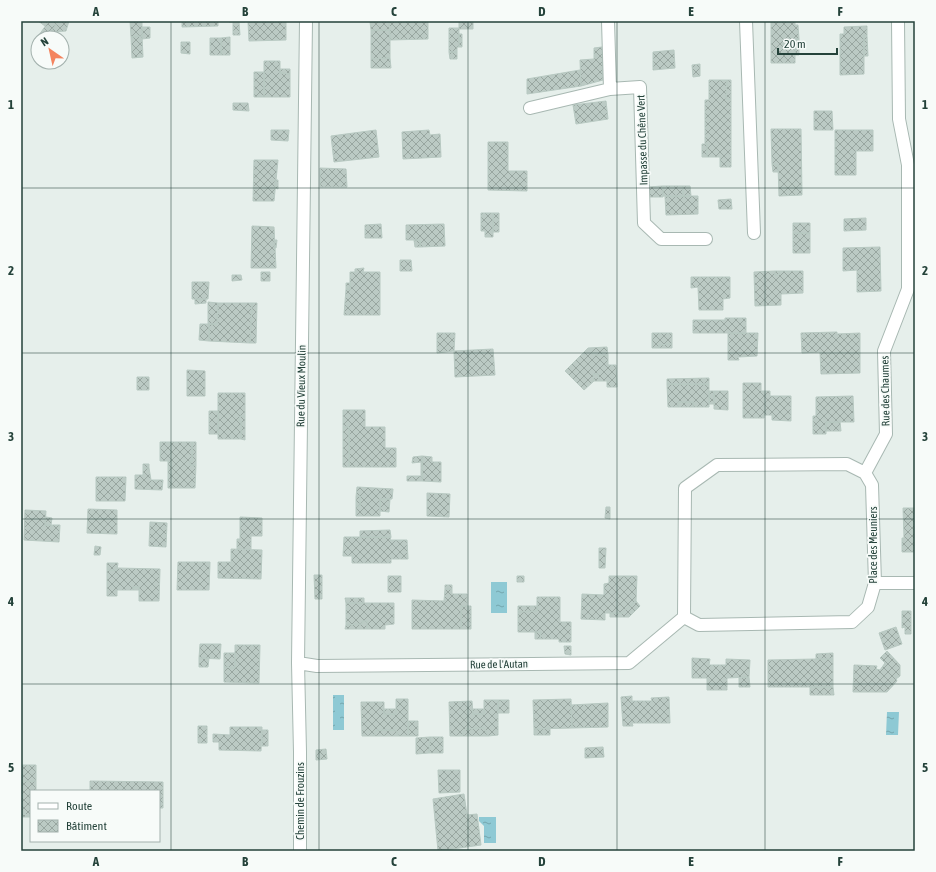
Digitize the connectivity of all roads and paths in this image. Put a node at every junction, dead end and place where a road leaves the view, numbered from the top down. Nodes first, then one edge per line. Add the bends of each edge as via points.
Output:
1 (306, 21) edge
2 (608, 21) edge
3 (746, 21) edge
4 (898, 21) edge
5 (610, 89) junction
6 (530, 108) dead end
7 (754, 233) dead end
8 (706, 239) dead end
9 (865, 473) junction
10 (875, 583) junction
11 (915, 583) edge
12 (684, 617) junction
13 (298, 664) junction
14 (300, 752) joint
15 (300, 851) edge

1 - 13 street, Rue du Vieux Moulin
2 - 5 street
3 - 7 street
4 - 9 street, Rue des Chaumes via 899,119 908,165 908,289 884,351 886,434
5 - 6 street
5 - 8 street, Impasse du Chêne Vert via 640,88 644,222 661,239
9 - 10 street, Place des Meuniers via 872,485
9 - 12 street via 848,464 717,465 685,488
10 - 11 street
10 - 12 street, Place des Meuniers via 868,607 852,622 698,625
12 - 13 street, Rue de l'Autan via 628,663 317,666
13 - 14 street, Rue du Vieux Moulin
14 - 15 street, Chemin de Frouzins

